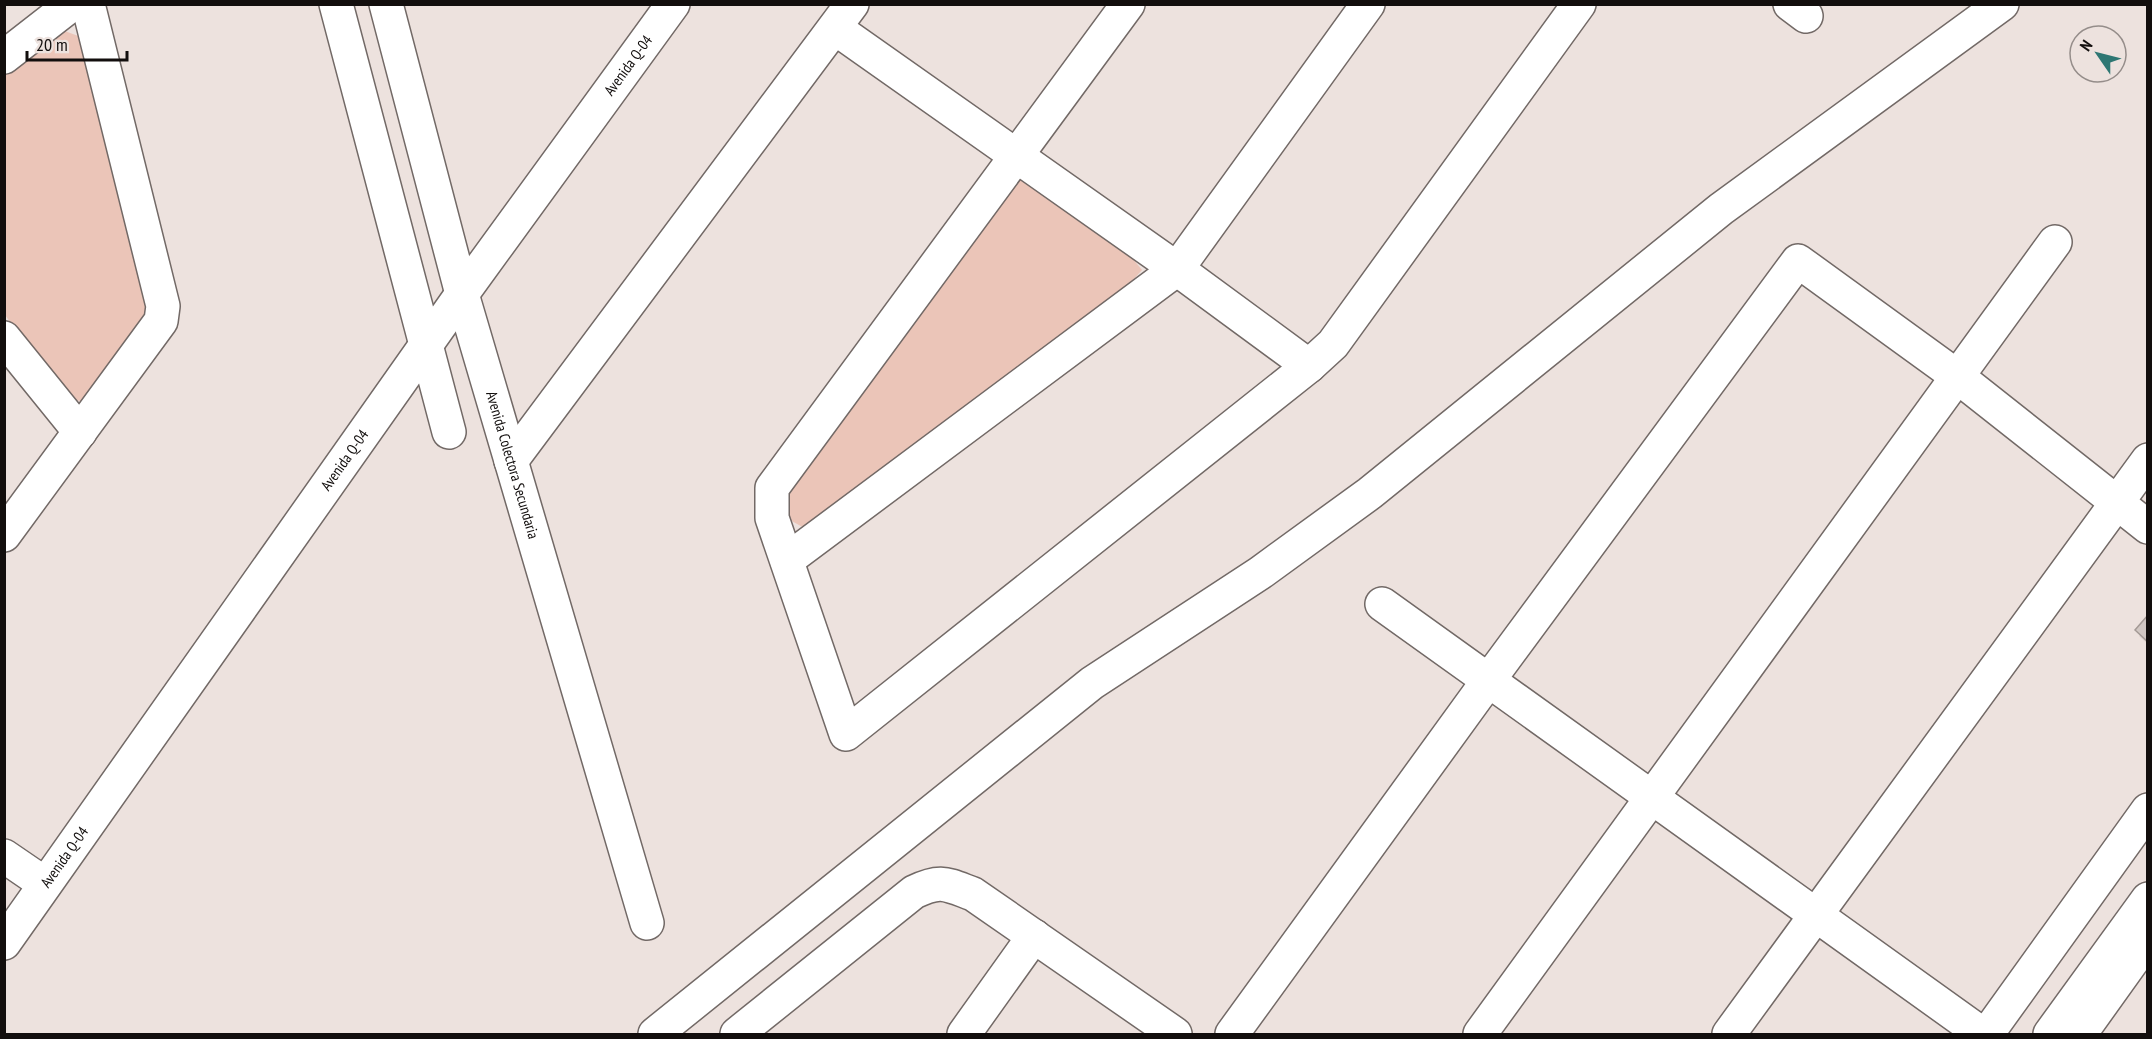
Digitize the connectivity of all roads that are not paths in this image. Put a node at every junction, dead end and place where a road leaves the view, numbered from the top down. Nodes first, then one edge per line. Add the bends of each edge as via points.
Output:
1 (72, 4) edge
2 (88, 4) edge
3 (336, 4) edge
4 (673, 4) edge
5 (1128, 4) edge
6 (1368, 4) edge
7 (1579, 4) edge
8 (2002, 4) edge
9 (394, 11) edge
10 (844, 16) edge
11 (4, 57) edge
12 (1017, 156) junction
13 (2055, 243) dead end
14 (1177, 269) junction
15 (462, 294) junction
16 (4, 338) edge
17 (425, 348) junction
18 (1309, 366) junction
19 (1958, 377) junction
20 (80, 432) junction
21 (449, 432) dead end
22 (2148, 460) edge
23 (511, 461) junction
24 (2117, 502) junction
25 (2148, 527) edge
26 (4, 535) edge
27 (787, 560) junction
28 (1382, 604) dead end
29 (1488, 681) junction
30 (1652, 798) junction
31 (2148, 810) edge
32 (4, 856) edge
33 (45, 884) junction
34 (1817, 915) junction
35 (2144, 922) edge
36 (647, 923) dead end
37 (13, 931) edge
38 (1034, 936) junction
39 (655, 1035) edge
40 (737, 1035) edge
41 (963, 1035) edge
42 (1175, 1035) edge
43 (1232, 1035) edge
44 (1480, 1035) edge
45 (1729, 1035) edge
46 (1982, 1035) edge
47 (1987, 1035) edge
48 (2050, 1035) edge
49 (2080, 1035) edge

1 - 11 street
2 - 20 street via 163,306 161,321
3 - 17 street
4 - 15 street, Avenida Q-04
5 - 12 street
6 - 14 street
7 - 18 street via 1333,344
8 - 39 street via 1721,209 1370,493 1260,573 1092,683
9 - 15 street, Avenida Colectora Secundaria
10 - 12 street
10 - 23 street
12 - 14 street
12 - 27 street via 772,488 772,518
13 - 19 street
14 - 18 street
14 - 27 street
15 - 17 street, Avenida Q-04
15 - 23 street, Avenida Colectora Secundaria
16 - 20 street
17 - 21 street
17 - 33 street, Avenida Q-04
18 - 27 street via 846,734
19 - 24 street
19 - 29 street via 1798,261
19 - 30 street
20 - 26 street
22 - 24 street
23 - 36 street, Avenida Colectora Secundaria
24 - 25 street
24 - 34 street
28 - 29 street
29 - 30 street
29 - 43 street
30 - 34 street
30 - 44 street
31 - 47 street
32 - 33 street
33 - 37 street, Avenida Q-04
34 - 45 street
34 - 46 street
35 - 48 street
35 - 49 street
38 - 40 street via 973,894 933,883 914,892
38 - 41 street
38 - 42 street

